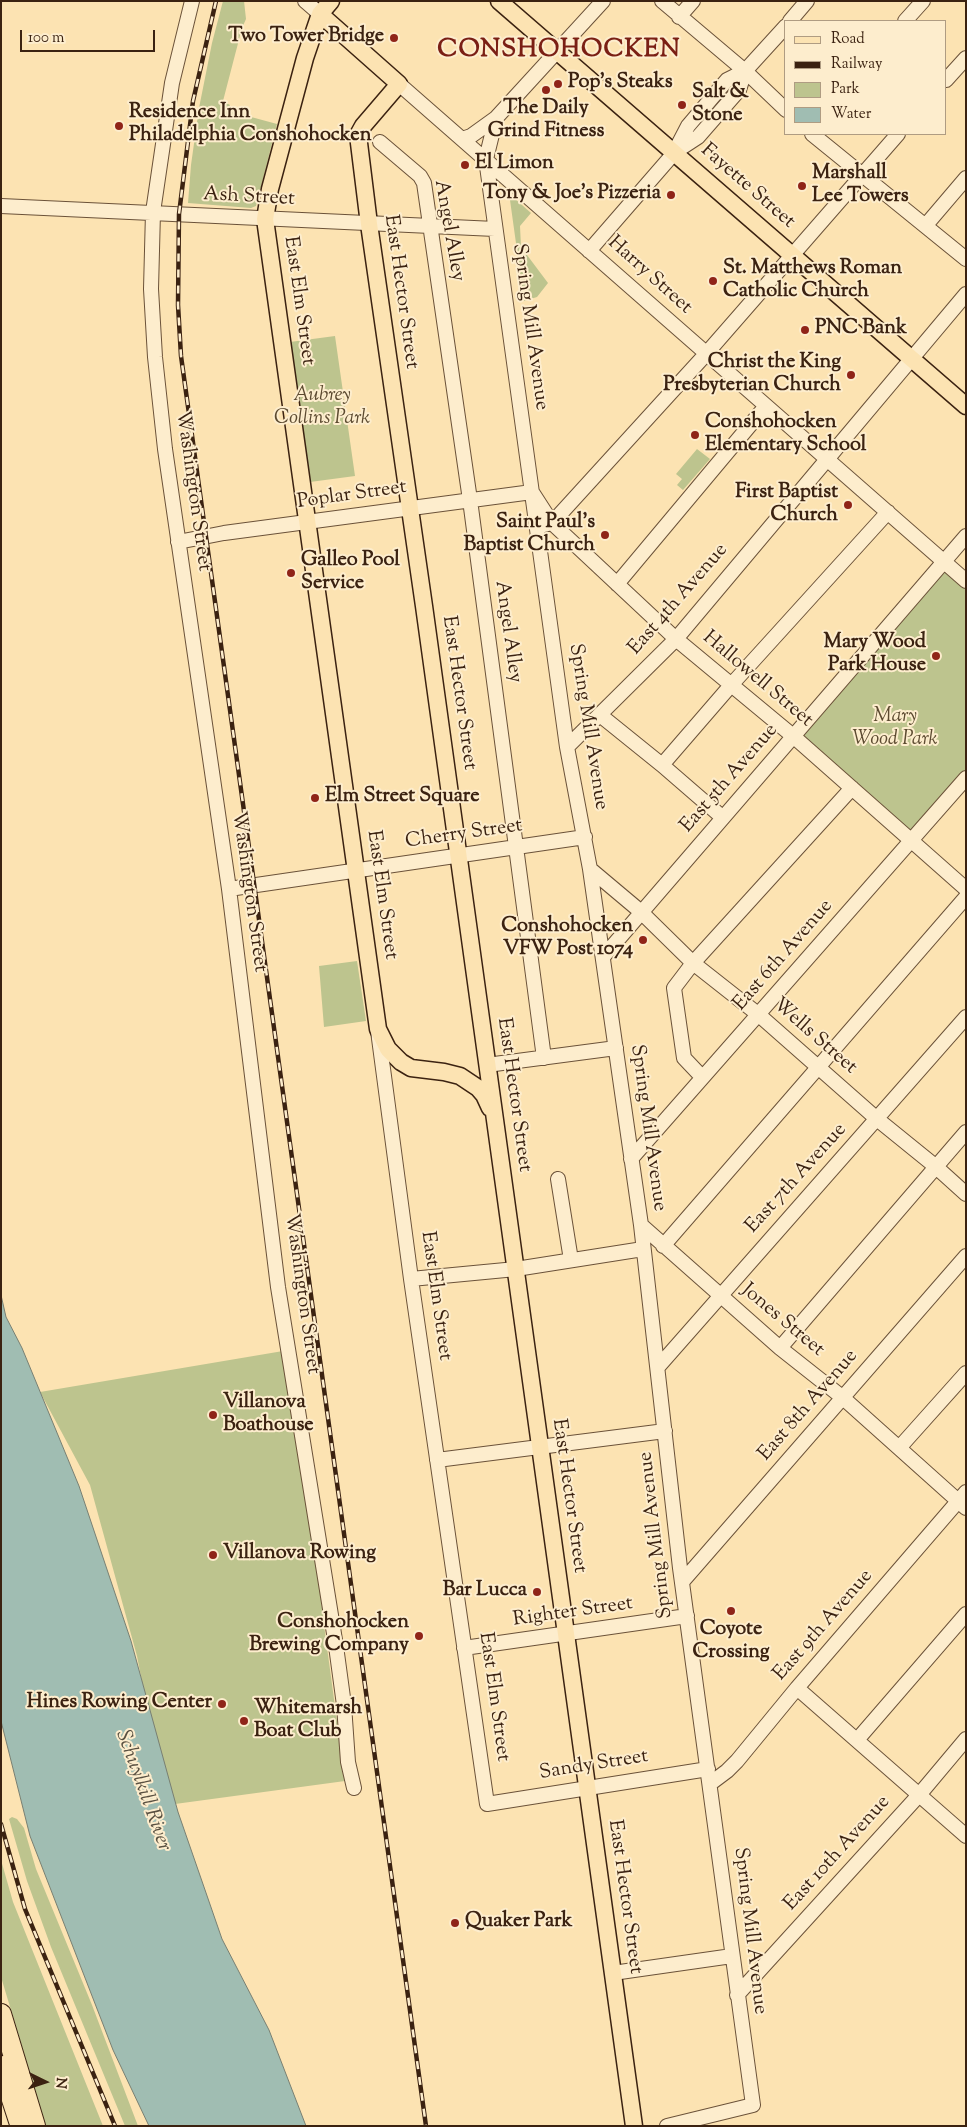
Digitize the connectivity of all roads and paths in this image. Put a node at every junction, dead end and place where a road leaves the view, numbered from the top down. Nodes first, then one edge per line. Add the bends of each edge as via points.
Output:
1 (192, 1) edge
2 (305, 1) edge
3 (332, 1) edge
4 (499, 1) edge
5 (604, 1) edge
6 (662, 1) edge
7 (693, 1) edge
8 (807, 1) edge
9 (922, 1) edge
10 (320, 14) junction
11 (679, 17) junction
12 (791, 20) edge
13 (906, 20) edge
14 (784, 28) edge
15 (558, 52) junction
16 (966, 58) edge
17 (745, 72) junction
18 (947, 79) edge
19 (399, 84) junction
20 (784, 108) edge
21 (496, 118) junction
22 (813, 135) edge
23 (897, 135) edge
24 (462, 139) junction
25 (380, 142) dead end
26 (675, 152) junction
27 (486, 159) junction
28 (862, 174) junction
29 (966, 178) edge
30 (1, 206) edge
31 (153, 212) junction
32 (265, 219) junction
33 (369, 224) junction
34 (926, 225) junction
35 (429, 226) junction
36 (495, 229) junction
37 (589, 251) junction
38 (793, 256) junction
39 (966, 258) edge
40 (966, 294) edge
41 (706, 354) junction
42 (911, 358) junction
43 (766, 406) junction
44 (966, 406) edge
45 (827, 459) junction
46 (532, 492) junction
47 (470, 500) junction
48 (410, 508) junction
49 (888, 512) junction
50 (308, 522) junction
51 (552, 523) junction
52 (536, 527) junction
53 (966, 536) edge
54 (178, 542) junction
55 (944, 562) junction
56 (966, 581) edge
57 (617, 584) junction
58 (676, 639) junction
59 (732, 684) junction
60 (600, 716) junction
61 (794, 736) junction
62 (567, 747) junction
63 (662, 765) junction
64 (966, 778) edge
65 (852, 788) junction
66 (722, 817) junction
67 (585, 838) junction
68 (912, 840) junction
69 (516, 848) junction
70 (458, 856) junction
71 (590, 869) junction
72 (357, 871) junction
73 (229, 889) junction
74 (966, 889) edge
75 (966, 897) edge
76 (640, 911) junction
77 (603, 957) junction
78 (693, 963) junction
79 (759, 1015) junction
80 (966, 1017) edge
81 (378, 1029) junction
82 (616, 1048) junction
83 (544, 1058) junction
84 (487, 1065) junction
85 (817, 1066) junction
86 (411, 1068) junction
87 (460, 1076) junction
88 (702, 1077) junction
89 (386, 1093) junction
90 (877, 1119) junction
91 (496, 1131) junction
92 (966, 1132) edge
93 (631, 1159) junction
94 (936, 1166) junction
95 (558, 1179) dead end
96 (966, 1194) edge
97 (641, 1225) junction
98 (663, 1246) junction
99 (643, 1249) junction
100 (966, 1256) edge
101 (571, 1260) junction
102 (516, 1269) junction
103 (411, 1279) junction
104 (720, 1295) junction
105 (780, 1348) junction
106 (658, 1367) junction
107 (966, 1372) edge
108 (842, 1397) junction
109 (665, 1431) junction
110 (540, 1448) junction
111 (899, 1448) junction
112 (437, 1460) junction
113 (963, 1500) edge
114 (682, 1582) junction
115 (966, 1614) edge
116 (687, 1616) junction
117 (566, 1635) junction
118 (464, 1648) junction
119 (797, 1688) junction
120 (966, 1739) edge
121 (857, 1740) junction
122 (708, 1769) junction
123 (711, 1783) junction
124 (587, 1787) junction
125 (354, 1788) dead end
126 (919, 1795) junction
127 (487, 1804) joint
128 (966, 1836) edge
129 (732, 1956) junction
130 (613, 1973) junction
131 (737, 1995) junction
132 (1, 2014) edge
133 (1, 2066) edge
134 (21, 2126) edge
135 (35, 2126) edge
136 (634, 2126) edge
137 (667, 2126) edge

1 - 31 street, Washington Street via 172,83
2 - 10 street, Harry Street
3 - 10 main road, East Elm Street
4 - 15 main road, Fayette Street
5 - 15 street
6 - 11 street
7 - 11 street
8 - 12 street
9 - 13 street
10 - 19 main road, Harry Street
10 - 32 main road, East Elm Street via 305,58
11 - 17 street
14 - 17 street
15 - 21 street
15 - 26 main road, Fayette Street
16 - 18 street
17 - 20 street
17 - 26 street via 739,90 698,137
19 - 24 street, Harry Street
19 - 33 main road, East Hector Street via 362,126 358,135
21 - 24 street
21 - 27 street
22 - 28 street
23 - 28 street
24 - 27 street, Harry Street
25 - 35 street, Angel Alley via 420,176 424,183
26 - 37 street
26 - 38 main road, Fayette Street
27 - 36 street, Spring Mill Avenue
27 - 37 street, Harry Street
28 - 34 street
28 - 38 street
29 - 34 street
30 - 31 street, Ash Street
31 - 32 street, Ash Street
31 - 54 street, Washington Street via 151,289 154,357
32 - 33 street, Ash Street
32 - 50 main road, East Elm Street
33 - 35 street, Ash Street
33 - 48 main road, East Hector Street
34 - 39 street
35 - 36 street, Ash Street
35 - 47 street, Angel Alley
36 - 46 street, Spring Mill Avenue
37 - 41 street, Harry Street
38 - 41 street
38 - 42 main road, Fayette Street
40 - 42 street, East 4th Avenue
41 - 43 street, Harry Street
41 - 51 street
42 - 44 main road, Fayette Street
42 - 45 street, East 4th Avenue
43 - 45 street, Harry Street
43 - 57 street
45 - 49 street, Harry Street
45 - 58 street, East 4th Avenue
46 - 47 street, Poplar Street
46 - 51 street, Hallowell Street
46 - 52 street, Spring Mill Avenue
47 - 48 street, Poplar Street
47 - 69 street, Angel Alley
48 - 50 street, Poplar Street
48 - 70 main road, East Hector Street
49 - 55 street, Harry Street
49 - 59 street
50 - 54 street, Poplar Street
50 - 72 main road, East Elm Street
51 - 52 street
51 - 57 street, Hallowell Street
52 - 62 street, Spring Mill Avenue
53 - 55 street, East 5th Avenue
54 - 73 street, Washington Street
55 - 56 street, Harry Street
55 - 61 street, East 5th Avenue
57 - 58 street, Hallowell Street
58 - 59 street, Hallowell Street
58 - 60 street, East 4th Avenue
59 - 61 street, Hallowell Street
59 - 63 street
60 - 62 street, East 4th Avenue
60 - 63 street
61 - 65 street, Hallowell Street
61 - 66 street, East 5th Avenue
62 - 67 street, Spring Mill Avenue
63 - 66 street
64 - 68 street, East 6th Avenue
65 - 68 street, Hallowell Street
65 - 78 street
66 - 76 street, East 5th Avenue
67 - 69 street, Cherry Street
67 - 71 street, Spring Mill Avenue
68 - 74 street, Hallowell Street
68 - 79 street, East 6th Avenue
69 - 70 street, Cherry Street
69 - 83 street, Angel Alley
70 - 72 street, Cherry Street
70 - 84 main road, East Hector Street
71 - 76 street, Wells Street
71 - 77 street, Spring Mill Avenue
72 - 73 street, Cherry Street
72 - 81 main road, East Elm Street
73 - 125 street, Washington Street via 278,1287 336,1646 348,1762
75 - 85 street
76 - 77 street, East 5th Avenue
76 - 78 street, Wells Street
77 - 82 street, Spring Mill Avenue
78 - 79 street, Wells Street
78 - 88 street via 674,988 684,1058
79 - 85 street, Wells Street
79 - 88 street, East 6th Avenue
80 - 90 street, East 7th Avenue
81 - 86 main road via 394,1056
81 - 89 street, East Elm Street
82 - 83 street
82 - 93 street, Spring Mill Avenue
83 - 84 street
84 - 87 main road via 476,1075
84 - 91 main road, East Hector Street
85 - 90 street, Wells Street
85 - 98 street
86 - 87 main road
86 - 89 street via 389,1075
87 - 91 main road via 473,1083 484,1095
88 - 93 street, East 6th Avenue
89 - 103 street, East Elm Street
90 - 94 street, Wells Street
90 - 104 street, East 7th Avenue
91 - 102 main road, East Hector Street
92 - 94 street
93 - 97 street, Spring Mill Avenue
94 - 96 street, Wells Street
94 - 105 street
95 - 101 street
97 - 98 street, Jones Street
97 - 99 street, Spring Mill Avenue
98 - 104 street, Jones Street
99 - 101 street
99 - 106 street, Spring Mill Avenue
100 - 108 street, East 8th Avenue
101 - 102 street
102 - 103 street
102 - 110 main road, East Hector Street
103 - 112 street, East Elm Street
104 - 105 street, Jones Street
104 - 106 street, East 7th Avenue
105 - 108 street, Jones Street
106 - 109 street, Spring Mill Avenue
107 - 111 street
108 - 111 street, Jones Street
108 - 114 street, East 8th Avenue
109 - 110 street
109 - 114 street, Spring Mill Avenue
110 - 112 street
110 - 117 main road, East Hector Street
111 - 113 street, Jones Street
112 - 118 street, East Elm Street
113 - 119 street, East 9th Avenue
114 - 116 street, Spring Mill Avenue
115 - 121 street
116 - 117 street, Righter Street
116 - 122 street, Spring Mill Avenue
117 - 118 street, Righter Street
117 - 124 main road, East Hector Street
118 - 127 street, East Elm Street
119 - 121 street
119 - 123 street, East 9th Avenue via 728,1771
120 - 126 street, East 10th Avenue
121 - 126 street
122 - 123 street, Spring Mill Avenue
122 - 124 street, Sandy Street
123 - 129 street, Spring Mill Avenue
124 - 127 street, Sandy Street
124 - 130 main road, East Hector Street
126 - 128 street
126 - 131 street, East 10th Avenue
129 - 130 street
129 - 131 street, Spring Mill Avenue
130 - 136 main road, East Hector Street
131 - 137 street, Spring Mill Avenue via 753,2104
132 - 135 highway
133 - 134 highway

